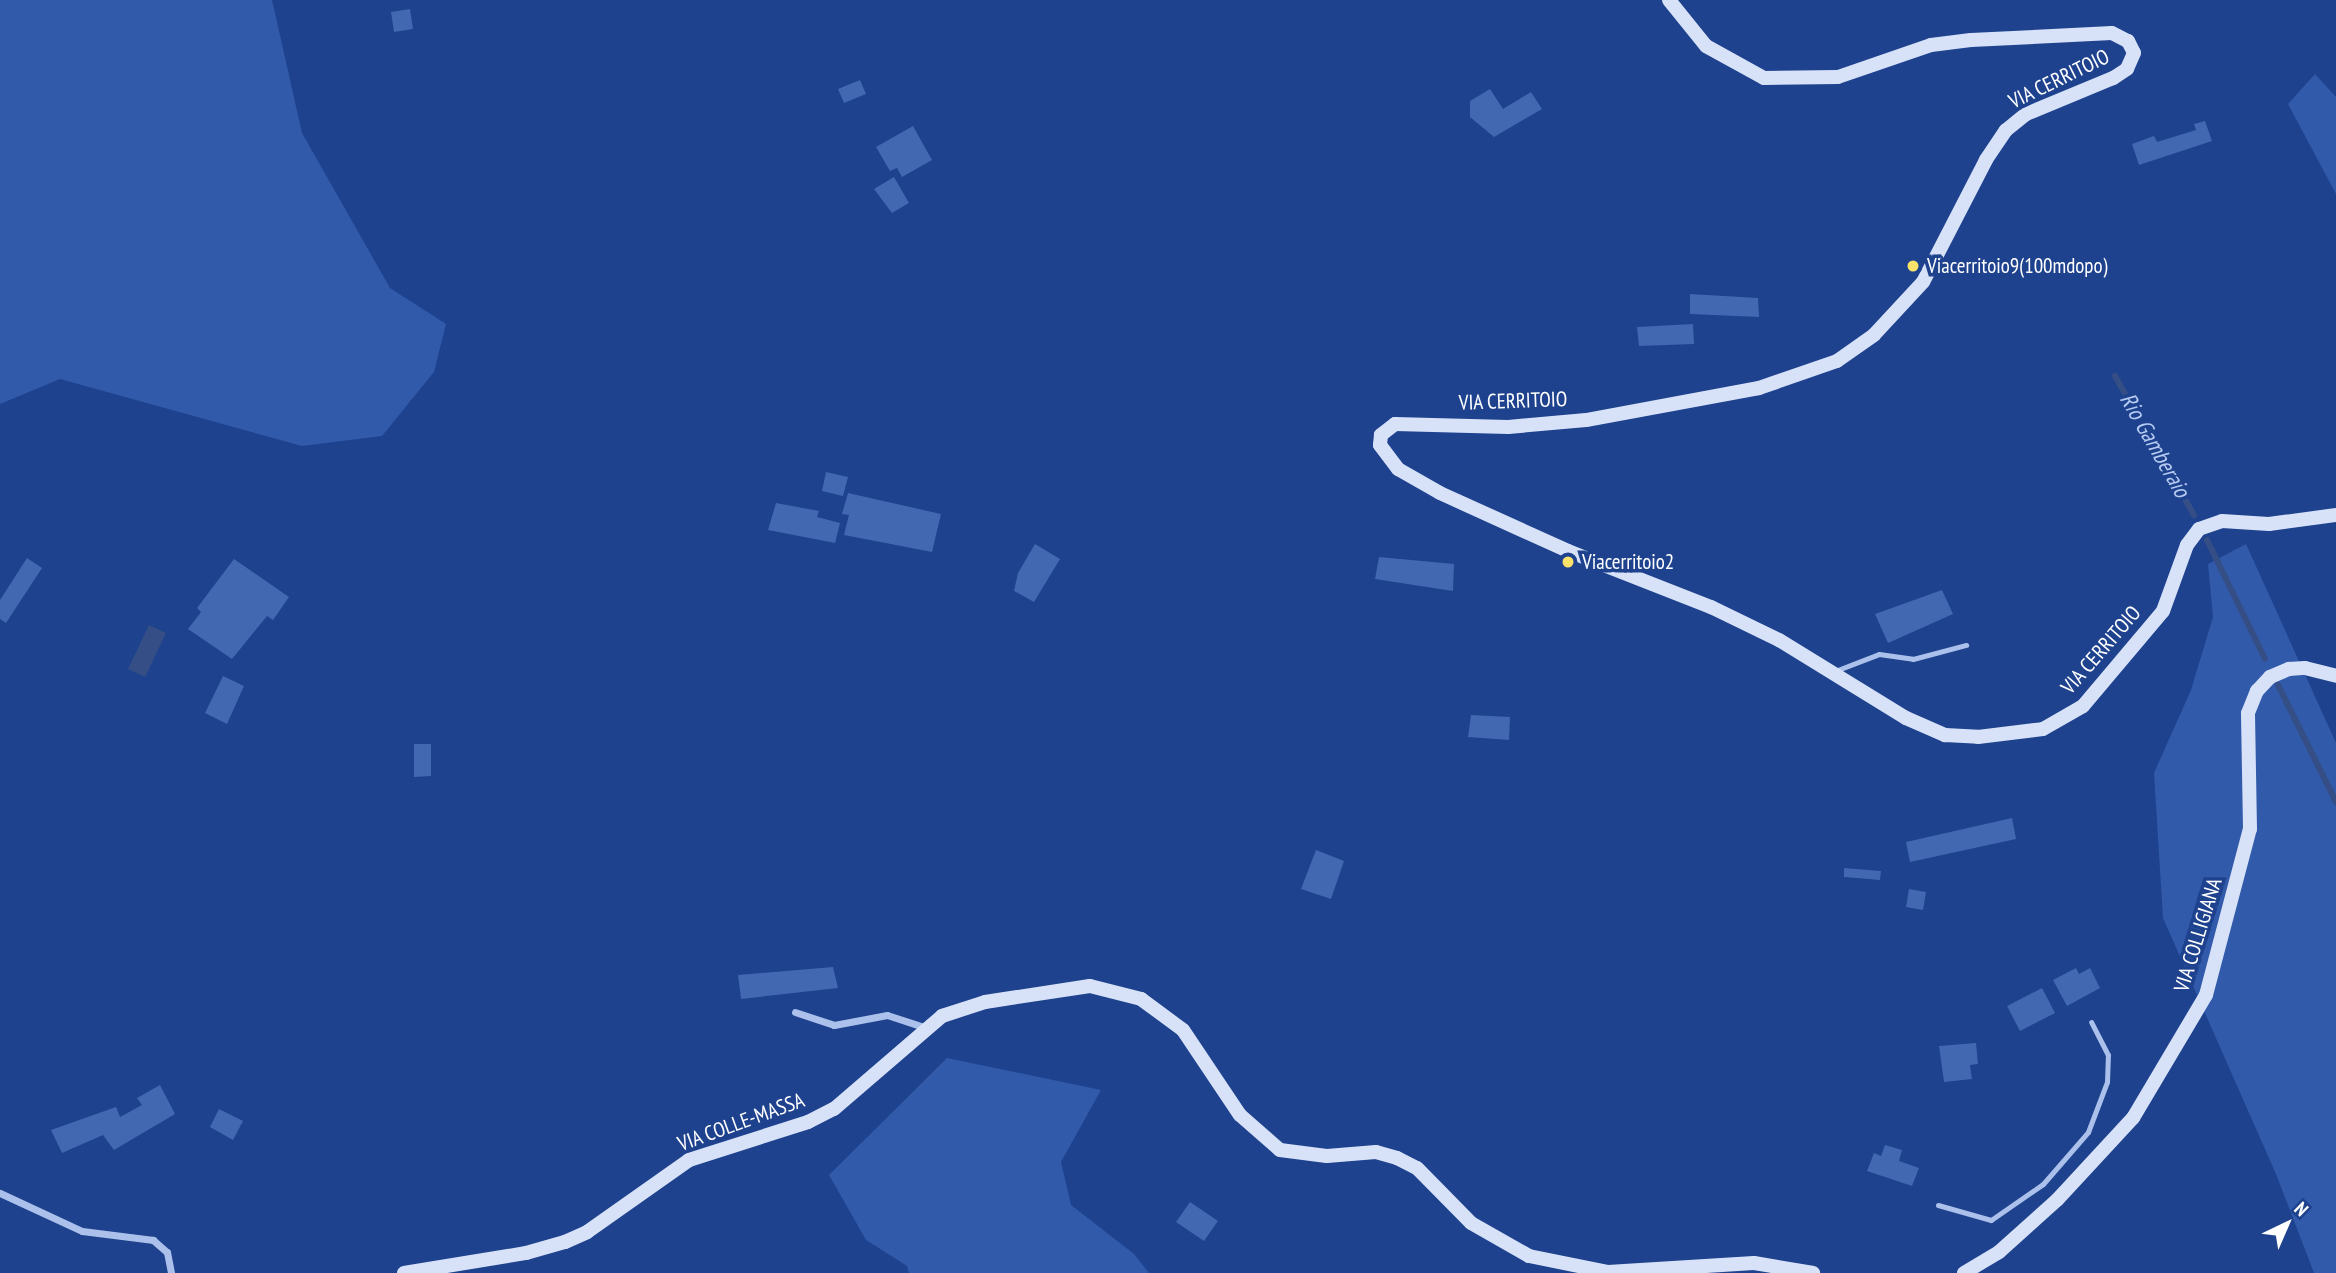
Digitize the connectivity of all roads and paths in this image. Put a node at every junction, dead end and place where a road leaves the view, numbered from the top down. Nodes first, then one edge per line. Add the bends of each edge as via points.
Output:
1 (1669, 0) edge
2 (2336, 515) edge
3 (1966, 645) dead end
4 (1832, 673) junction
5 (2336, 676) edge
6 (795, 1012) dead end
7 (2091, 1022) dead end
8 (925, 1027) junction
9 (2043, 1184) junction
10 (0, 1193) edge
11 (2057, 1200) junction
12 (1938, 1205) dead end
13 (171, 1273) edge
14 (404, 1273) edge
15 (1813, 1273) edge
16 (1964, 1273) edge

1 - 4 street, VIA CERRITOIO via 1706,46 1764,78 1838,77 1931,45 1971,40 2112,33 2128,41 2134,53 2127,69 2113,78 2026,114 2006,130 1923,282 1874,335 1837,360 1759,388 1586,420 1508,427 1408,423 1395,424 1381,435 1386,458 1440,493 1568,551 1711,607 1779,639
2 - 4 street, VIA CERRITOIO via 2269,524 2222,521 2199,529 2191,535 2168,599 2152,625 2082,706 2043,729 2003,736 1945,735 1906,718
3 - 4 lane via 1913,659 1879,654
5 - 11 street, VIA COLLIGIANA via 2289,669 2270,677 2257,691 2248,713 2250,830 2206,995 2133,1118
6 - 8 street via 834,1025 887,1015
7 - 9 lane via 2108,1055 2107,1082 2088,1132
8 - 14 street, VIA COLLE-MASSA via 858,1093 834,1109 808,1122 689,1160 587,1232 543,1250
8 - 15 street, VIA COLLE-MASSA via 961,1008 985,1002 1059,989 1115,989 1141,999 1183,1030 1240,1115 1280,1150 1327,1156 1376,1153 1396,1158 1417,1168 1471,1223 1529,1256 1608,1272 1754,1263
9 - 11 lane
9 - 12 lane via 1991,1220
10 - 13 street via 82,1231 153,1240 167,1252
11 - 16 street, VIA COLLIGIANA via 1999,1252

